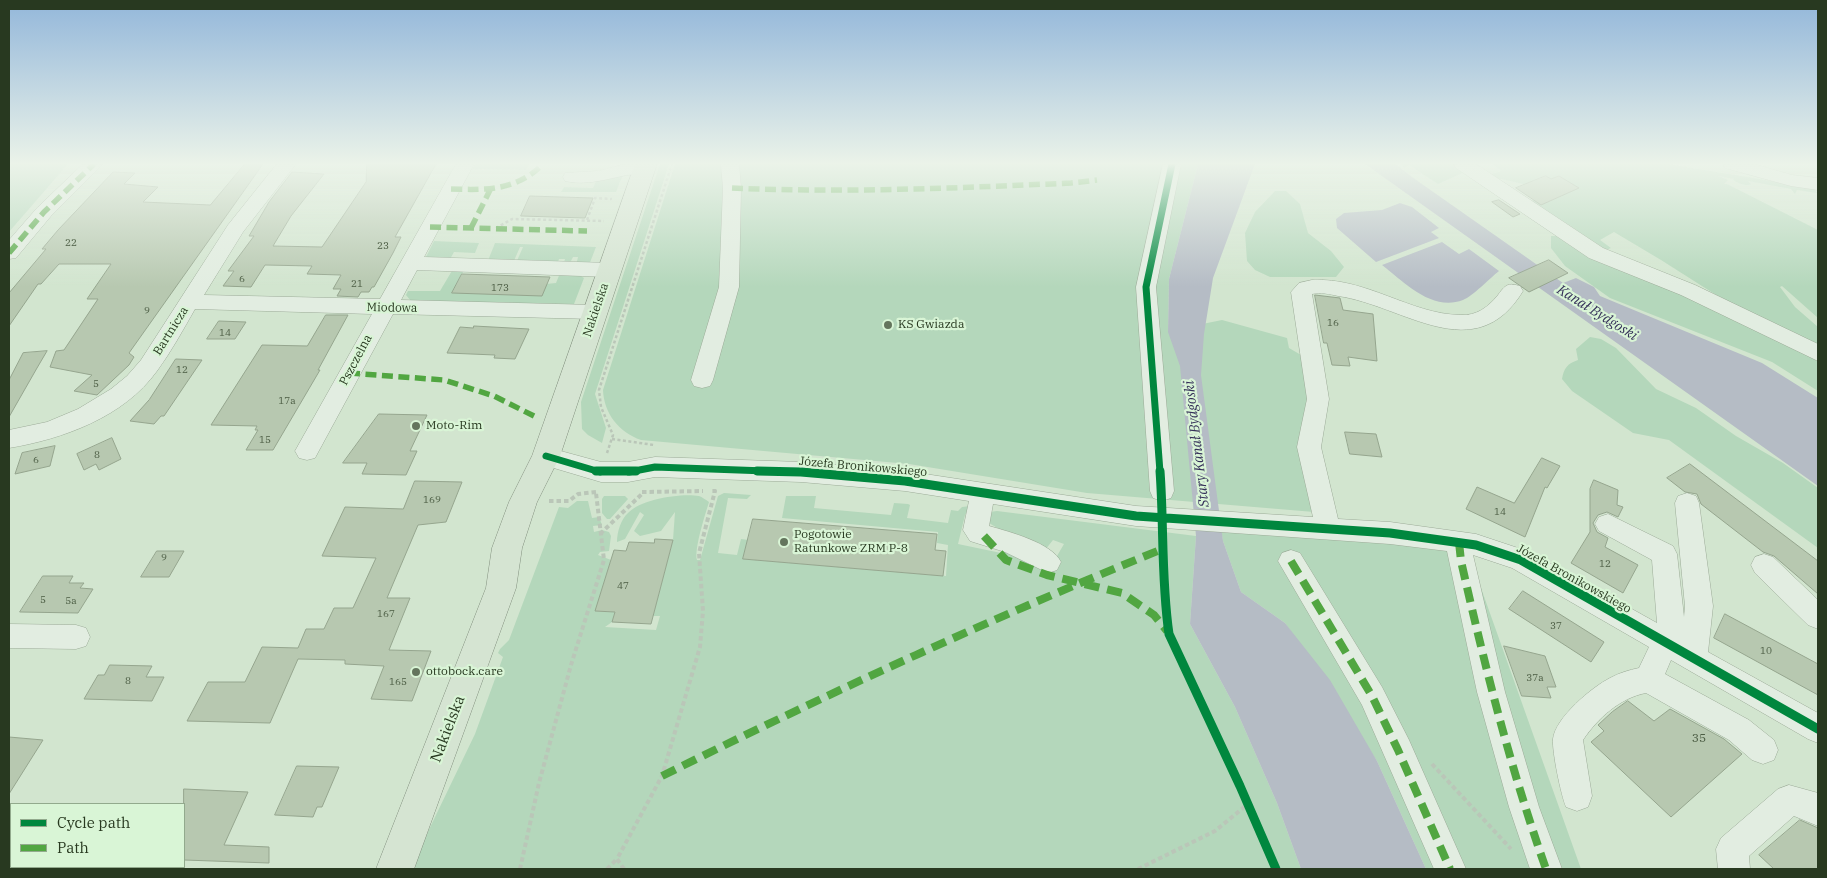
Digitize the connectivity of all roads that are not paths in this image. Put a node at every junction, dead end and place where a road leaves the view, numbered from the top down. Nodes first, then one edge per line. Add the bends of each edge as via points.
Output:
1 (51, 205) edge
2 (254, 205) edge
3 (442, 205) edge
4 (632, 205) edge
5 (731, 205) edge
6 (1163, 205) edge
7 (1524, 205) edge
8 (9, 253) edge
9 (410, 262) junction
10 (610, 270) junction
11 (1513, 291) dead end
12 (189, 302) junction
13 (384, 308) junction
14 (595, 312) junction
15 (1818, 353) edge
16 (702, 380) dead end
17 (9, 439) edge
18 (307, 450) dead end
19 (546, 456) junction
20 (1162, 491) dead end
21 (982, 493) junction
22 (1687, 503) dead end
23 (1608, 524) dead end
24 (1328, 529) junction
25 (1458, 542) junction
26 (1291, 561) dead end
27 (1048, 562) dead end
28 (1764, 565) dead end
29 (1818, 617) edge
30 (9, 636) edge
31 (76, 636) dead end
32 (1665, 643) junction
33 (1693, 658) junction
34 (1648, 679) junction
35 (1818, 729) edge
36 (1763, 750) dead end
37 (1576, 796) dead end
38 (1818, 810) edge
39 (395, 869) edge
40 (1450, 869) edge
41 (1546, 869) edge
42 (1734, 869) edge

1 - 8 street
2 - 12 street, Bartnicza
3 - 9 street, Pszczelna
4 - 10 main road, Nakielska
5 - 16 street via 729,287
6 - 20 street via 1146,287
7 - 15 street via 1596,253 1688,290
9 - 10 street
9 - 13 street, Pszczelna
10 - 14 main road, Nakielska
11 - 24 street via 1490,316 1472,322 1443,321 1414,314 1344,289 1304,288 1301,292 1318,399 1309,447
12 - 13 street, Miodowa
12 - 17 street, Bartnicza via 149,366 121,394 75,422
13 - 14 street, Miodowa
13 - 18 street, Pszczelna
14 - 19 main road, Nakielska
19 - 21 street, Józefa Bronikowskiego via 602,478 655,467 801,472 904,481
19 - 39 main road, Nakielska via 543,501 523,557 500,588
21 - 24 street, Józefa Bronikowskiego via 1102,512
21 - 27 street via 976,530 979,534 1012,544
22 - 33 street via 1699,606
23 - 32 street via 1664,554 1671,622
24 - 25 street, Józefa Bronikowskiego
25 - 32 street, Józefa Bronikowskiego via 1521,560
25 - 41 street via 1492,692 1524,807
26 - 40 street via 1372,696
28 - 29 street
30 - 31 street
32 - 33 street, Józefa Bronikowskiego
32 - 34 street
33 - 35 street, Józefa Bronikowskiego
34 - 36 street via 1739,730
34 - 37 street via 1619,687 1572,730 1568,738
38 - 42 street via 1789,800 1732,849

